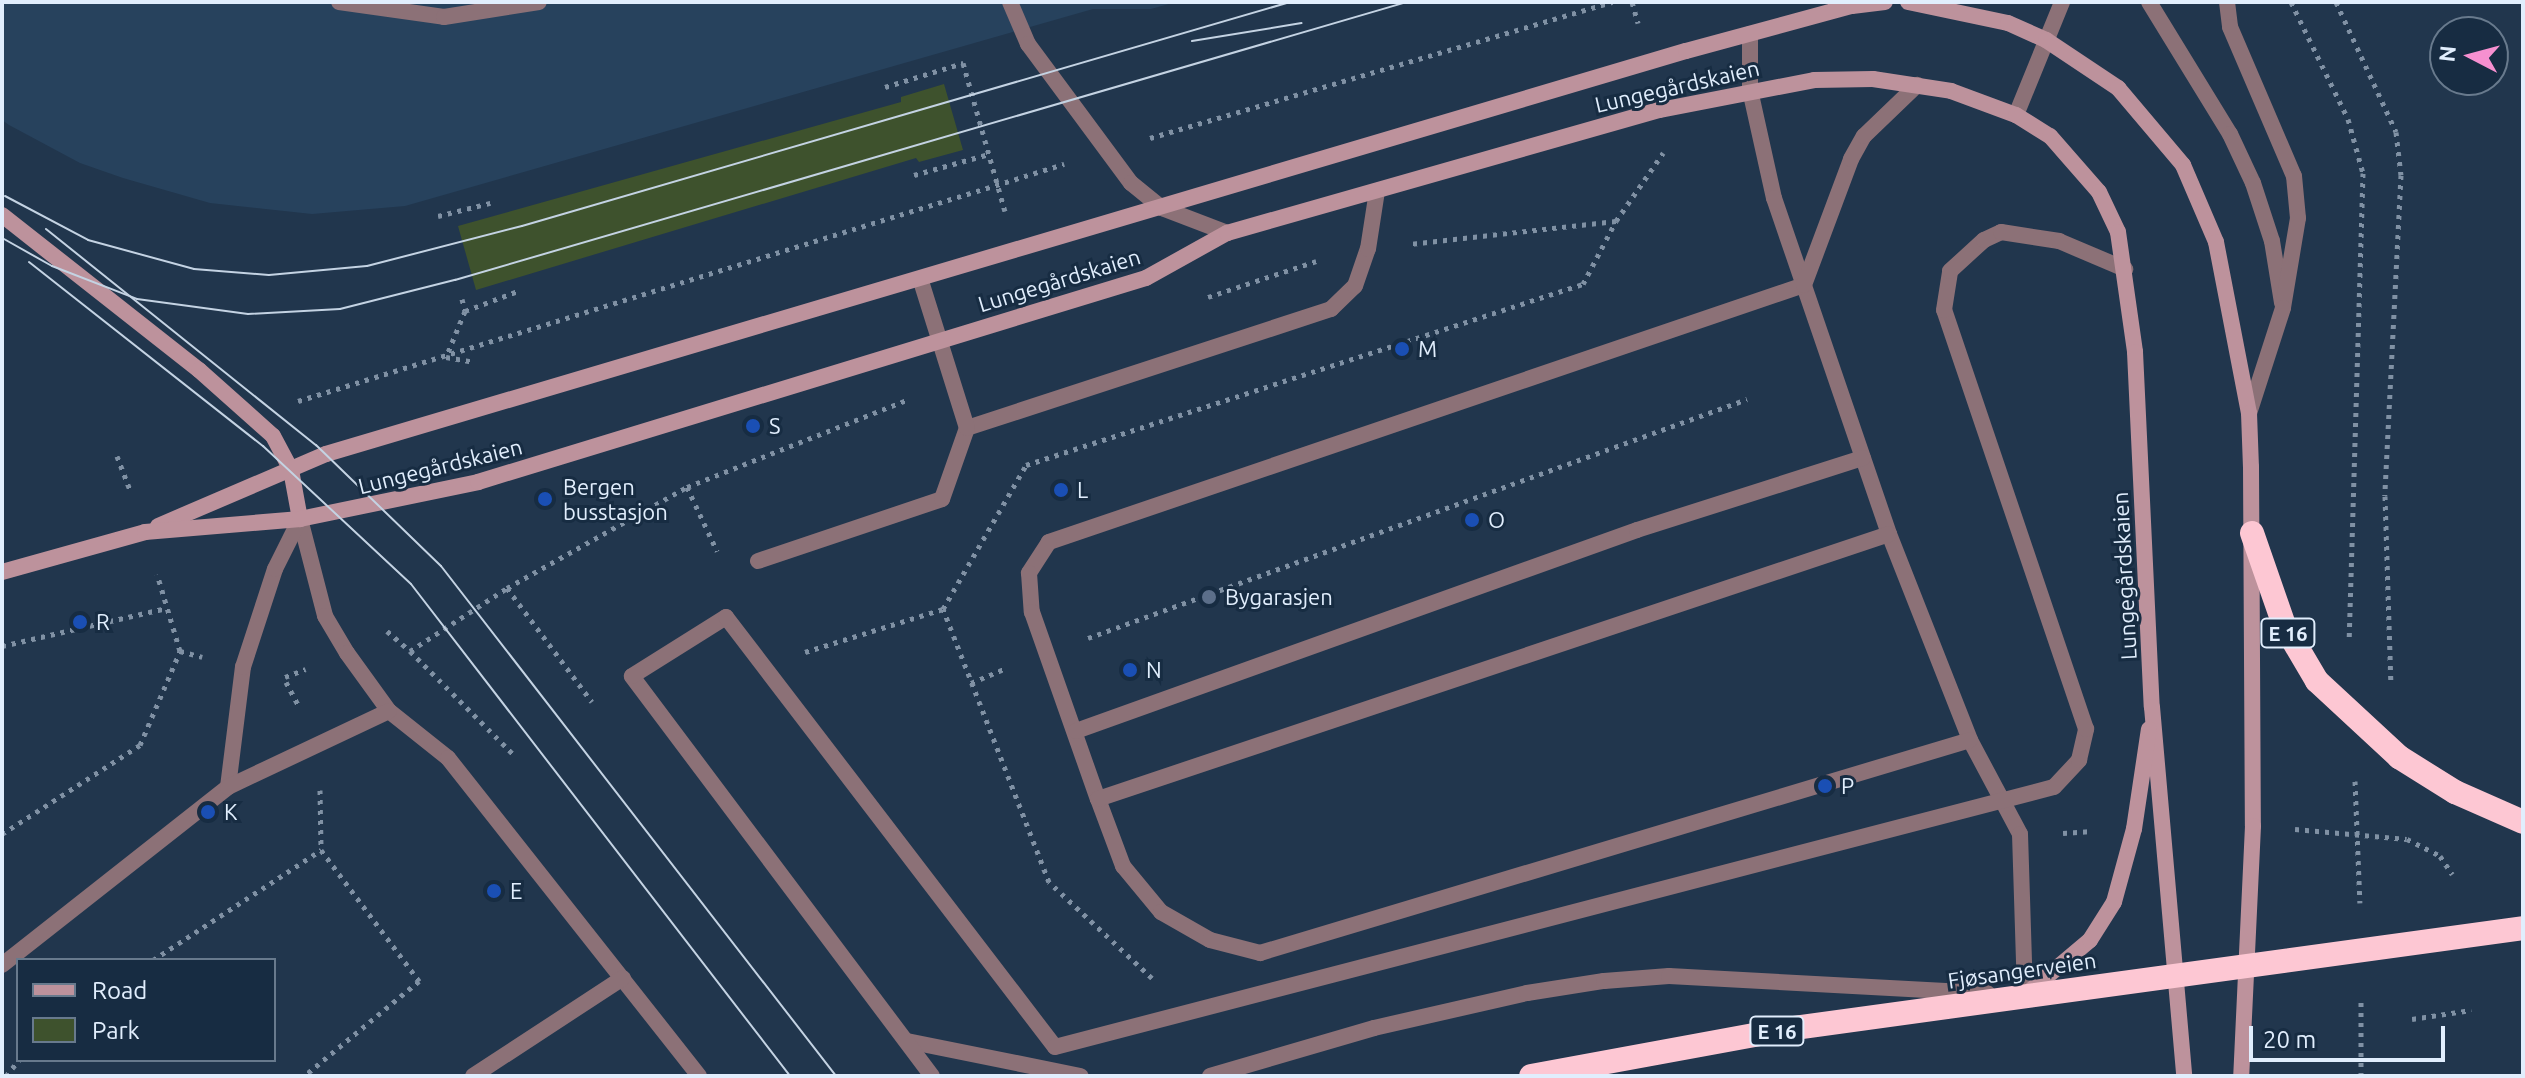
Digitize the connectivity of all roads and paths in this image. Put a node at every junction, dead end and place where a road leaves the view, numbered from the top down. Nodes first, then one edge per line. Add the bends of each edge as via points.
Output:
1 (339, 2) edge
2 (539, 2) edge
3 (1010, 2) edge
4 (1612, 2) edge
5 (1885, 2) edge
6 (1908, 2) edge
7 (2062, 2) edge
8 (2149, 2) edge
9 (2227, 2) edge
10 (2291, 2) edge
11 (2336, 2) edge
12 (1750, 34) junction
13 (2046, 40) junction
14 (1917, 85) junction
15 (885, 87) dead end
16 (1750, 90) junction
17 (2016, 115) junction
18 (1668, 139) dead end
19 (1105, 151) junction
20 (989, 154) junction
21 (914, 175) dead end
22 (997, 184) junction
23 (1377, 191) junction
24 (490, 203) dead end
25 (1162, 208) junction
26 (2, 215) edge
27 (438, 216) dead end
28 (1008, 220) dead end
29 (1616, 221) junction
30 (1227, 233) junction
31 (1368, 249) junction
32 (2125, 269) junction
33 (921, 281) junction
34 (1804, 285) junction
35 (518, 291) dead end
36 (1203, 298) dead end
37 (462, 299) dead end
38 (2283, 308) junction
39 (465, 311) junction
40 (939, 340) junction
41 (446, 357) junction
42 (951, 383) junction
43 (1747, 399) dead end
44 (297, 401) dead end
45 (2249, 413) junction
46 (967, 428) junction
47 (117, 456) dead end
48 (1863, 458) junction
49 (291, 470) junction
50 (687, 487) junction
51 (133, 499) dead end
52 (300, 519) junction
53 (145, 532) junction
54 (2252, 533) junction
55 (1889, 534) junction
56 (718, 555) dead end
57 (758, 561) dead end
58 (154, 565) dead end
59 (2, 572) edge
60 (507, 588) junction
61 (166, 608) junction
62 (943, 609) junction
63 (2, 646) edge
64 (180, 651) junction
65 (410, 651) junction
66 (347, 653) junction
67 (1047, 653) junction
68 (796, 654) dead end
69 (243, 667) junction
70 (971, 683) junction
71 (2392, 694) dead end
72 (592, 702) dead end
73 (2152, 707) junction
74 (389, 711) junction
75 (2351, 717) junction
76 (1076, 731) junction
77 (1970, 740) junction
78 (513, 754) dead end
79 (228, 787) junction
80 (1098, 799) junction
81 (2523, 822) edge
82 (2291, 829) dead end
83 (2358, 832) junction
84 (2, 834) edge
85 (2452, 874) dead end
86 (2523, 928) edge
87 (2361, 949) junction
88 (156, 958) edge
89 (2245, 963) junction
90 (2, 965) edge
91 (2177, 974) junction
92 (623, 978) junction
93 (1162, 987) dead end
94 (2025, 995) junction
95 (2471, 1010) dead end
96 (2412, 1019) dead end
97 (907, 1041) junction
98 (304, 1076) edge
99 (473, 1076) edge
100 (699, 1076) edge
101 (932, 1076) edge
102 (1080, 1076) edge
103 (1210, 1076) edge
104 (1531, 1076) edge
105 (2184, 1076) edge
106 (2241, 1076) edge
107 (2361, 1076) edge

1 - 2 street via 444,17
3 - 19 street via 1028,44
4 - 19 path
5 - 12 main road, Lungegårdskaien
6 - 13 main road via 1976,13
7 - 13 street
8 - 38 street via 2230,134 2253,183 2272,241
9 - 38 street via 2230,27 2294,176 2296,246
10 - 75 path via 2354,133 2363,173 2348,602
11 - 71 path via 2396,132 2401,175 2385,496
12 - 16 street
12 - 25 main road, Lungegårdskaien
13 - 17 street
13 - 45 main road via 2118,88 2149,119 2203,202 2224,273
14 - 16 main road, Lungegårdskaien via 1839,78
14 - 17 main road, Lungegårdskaien
14 - 34 street via 1857,147
15 - 20 path via 963,63
16 - 23 main road, Lungegårdskaien via 1660,110
16 - 34 street via 1774,198
17 - 32 main road, Lungegårdskaien via 2050,136 2099,192 2118,232
18 - 29 path
19 - 22 path
19 - 25 street via 1131,183
20 - 21 path
20 - 22 path
22 - 28 path
22 - 41 path via 491,337
23 - 30 main road, Lungegårdskaien
23 - 31 street
24 - 27 path
25 - 30 street
25 - 33 main road, Lungegårdskaien
26 - 49 main road via 253,415 273,436
29 - 31 path
29 - 62 path via 1583,284 1026,465
30 - 40 main road, Lungegårdskaien via 1146,278
31 - 36 path via 1351,249
31 - 46 street via 1355,286 1331,309
32 - 73 main road, Lungegårdskaien via 2135,352
32 - 97 street via 2059,241 2001,232 1950,271 1944,310 2086,729 2079,760 2054,787 1055,1047 726,617 632,676
33 - 40 street
33 - 49 main road, Lungegårdskaien via 326,454
34 - 48 street
34 - 67 street via 1049,542 1029,573 1032,612
35 - 39 path
37 - 39 path
38 - 45 street
39 - 41 path
40 - 42 street
40 - 52 main road, Lungegårdskaien via 478,482
41 - 44 path
42 - 46 street
42 - 50 path
43 - 67 path
45 - 54 main road
46 - 57 street via 942,499
47 - 51 path
48 - 55 street
48 - 76 street via 1637,530
49 - 52 main road
49 - 53 main road, Lungegårdskaien
50 - 56 path
50 - 60 path
52 - 53 main road, Lungegårdskaien
52 - 66 street via 325,616
52 - 69 street via 275,569
53 - 59 main road
54 - 75 highway, E 16 via 2284,625 2317,681
54 - 89 main road via 2253,826
55 - 77 street
55 - 80 street
58 - 61 path
60 - 65 path
60 - 72 path
61 - 63 path
61 - 64 path
62 - 68 path
62 - 70 path
64 - 69 path
64 - 84 path via 140,745
65 - 66 path via 388,630
65 - 78 path
66 - 69 path via 284,678
66 - 74 street
67 - 70 path
67 - 76 street
69 - 79 street
70 - 93 path via 1049,882
73 - 91 main road, Lungegårdskaien
73 - 94 main road via 2134,829 2114,902 2090,940
74 - 79 street
74 - 92 street via 448,758
75 - 81 highway, E 16 via 2399,757 2455,792
75 - 83 path
76 - 80 street
77 - 80 street via 1260,953 1210,940 1161,912 1123,866
77 - 94 street via 2020,834
79 - 90 street
82 - 83 path
83 - 85 path via 2407,839 2440,856
83 - 87 path
86 - 87 highway, Fjøsangerveien / E 16
87 - 89 highway, Fjøsangerveien / E 16
87 - 107 path
88 - 98 path via 321,850 419,981
89 - 91 highway, Fjøsangerveien / E 16
89 - 106 main road
91 - 94 highway, Fjøsangerveien / E 16
91 - 105 main road, Lungegårdskaien
92 - 99 street
92 - 100 street
94 - 103 street via 1669,976 1604,981 1374,1028
94 - 104 highway, Fjøsangerveien / E 16 via 1662,1049
95 - 96 path
97 - 101 street
97 - 102 street

